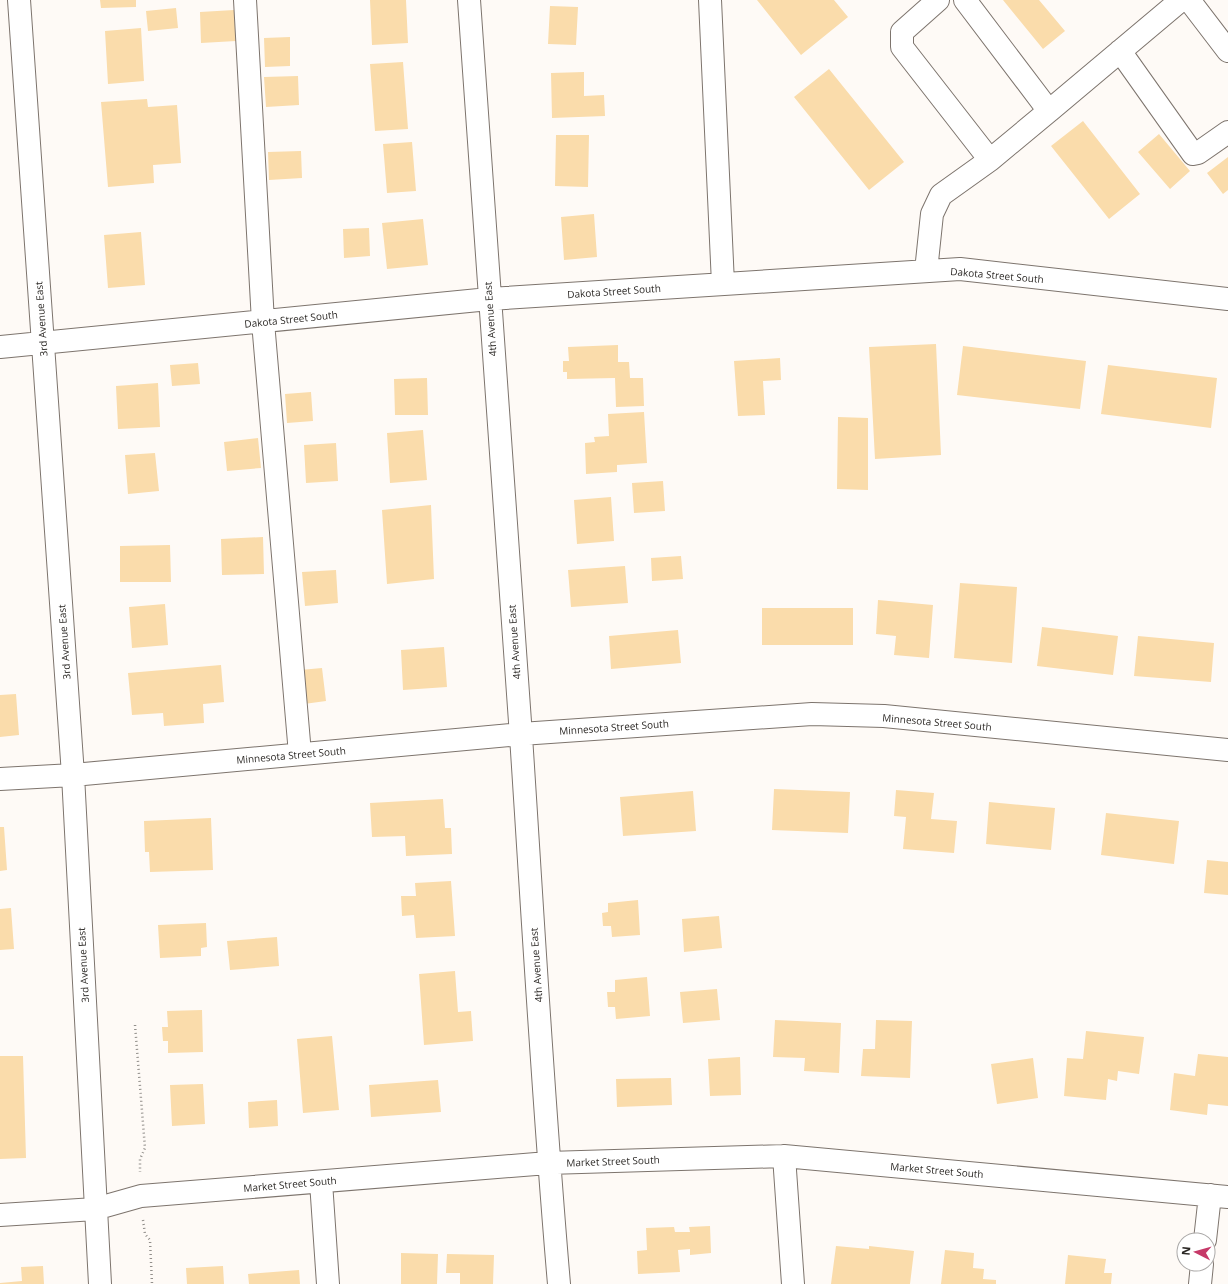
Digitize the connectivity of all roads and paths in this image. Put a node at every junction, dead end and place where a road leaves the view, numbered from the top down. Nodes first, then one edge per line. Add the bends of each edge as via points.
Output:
1 (19, 0) edge
2 (245, 0) edge
3 (469, 0) edge
4 (710, 0) edge
5 (938, 0) edge
6 (965, 0) edge
7 (1181, 0) edge
8 (1189, 0) edge
9 (1120, 51) junction
10 (1228, 51) edge
11 (1049, 111) junction
12 (1228, 132) edge
13 (990, 160) junction
14 (926, 271) junction
15 (724, 284) junction
16 (489, 299) junction
17 (1228, 299) edge
18 (263, 322) junction
19 (43, 344) junction
20 (0, 347) edge
21 (521, 734) junction
22 (1228, 750) edge
23 (300, 754) junction
24 (73, 775) junction
25 (0, 779) edge
26 (135, 1025) dead end
27 (784, 1156) junction
28 (548, 1163) junction
29 (321, 1182) junction
30 (141, 1196) junction
31 (1219, 1196) edge
32 (95, 1209) junction
33 (0, 1215) edge
34 (1208, 1232) edge
35 (1201, 1272) edge
36 (100, 1284) edge
37 (152, 1284) edge
38 (328, 1284) edge
39 (559, 1284) edge
40 (793, 1284) edge
41 (1200, 1284) edge

1 - 19 street, 3rd Avenue East
2 - 18 street
3 - 16 street, 4th Avenue East
4 - 15 street
5 - 13 street via 902,32 902,48
6 - 11 street
7 - 9 street
8 - 10 street
9 - 11 street
9 - 12 street via 1193,154
11 - 13 street
13 - 14 street via 941,195 932,214
14 - 15 street, Dakota Street South
14 - 17 street, Dakota Street South via 960,269
15 - 16 street, Dakota Street South
16 - 18 street, Dakota Street South
16 - 21 street, 4th Avenue East
18 - 19 street, Dakota Street South
18 - 23 street
19 - 20 street, Dakota Street South
19 - 24 street, 3rd Avenue East
21 - 22 street, Minnesota Street South via 812,714 884,716
21 - 23 street, Minnesota Street South
21 - 28 street, 4th Avenue East
23 - 24 street, Minnesota Street South
24 - 25 street, Minnesota Street South
24 - 32 street, 3rd Avenue East
26 - 30 path via 145,1148 140,1159
27 - 28 street, Market Street South
27 - 31 street, Market Street South
27 - 40 street
28 - 29 street, Market Street South
28 - 39 street, 4th Avenue East
29 - 30 street, Market Street South
29 - 38 street
30 - 32 street, Market Street South
30 - 37 path via 144,1234 150,1240
31 - 34 street
32 - 33 street, Market Street South
32 - 36 street, 3rd Avenue East
35 - 41 street

